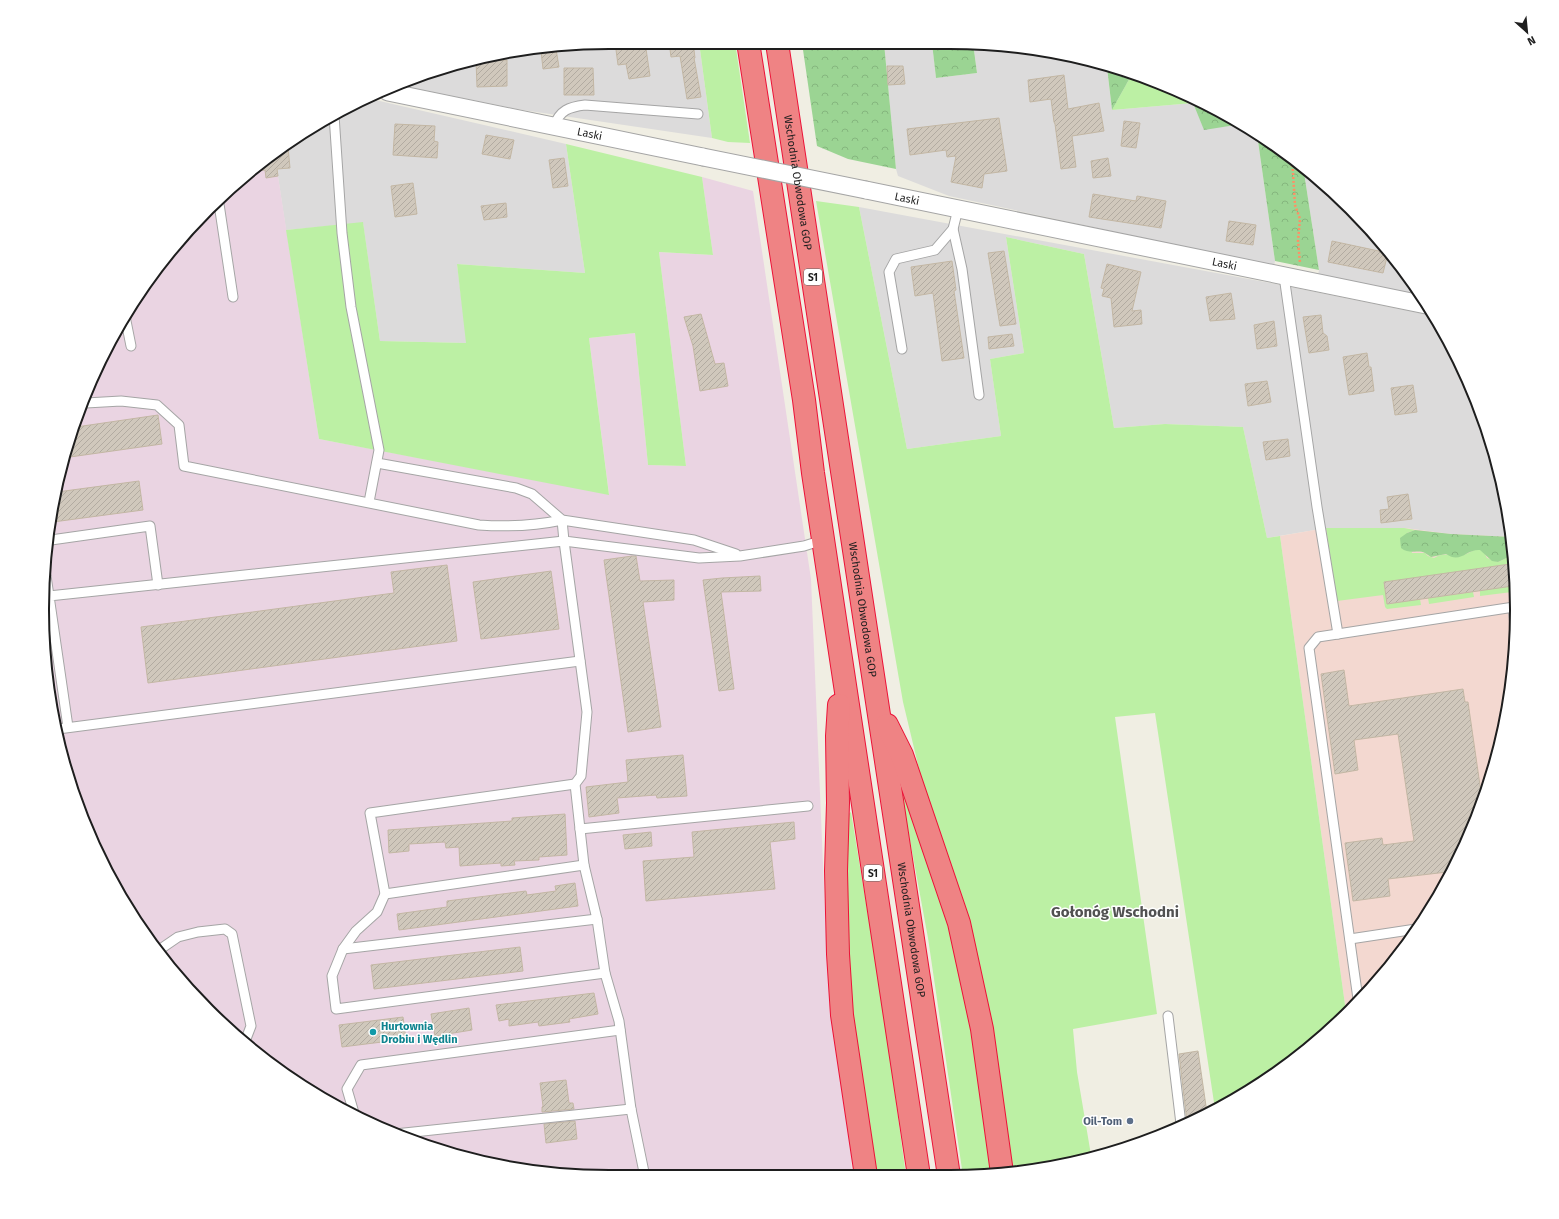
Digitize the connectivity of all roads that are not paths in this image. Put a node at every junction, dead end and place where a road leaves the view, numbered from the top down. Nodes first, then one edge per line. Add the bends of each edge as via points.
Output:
1 (749, 49) edge
2 (778, 49) edge
3 (393, 93) edge
4 (698, 114) dead end
5 (334, 121) edge
6 (554, 126) junction
7 (219, 207) edge
8 (958, 209) junction
9 (953, 229) junction
10 (1284, 276) junction
11 (233, 297) dead end
12 (1419, 304) edge
13 (127, 324) edge
14 (131, 346) dead end
15 (902, 349) dead end
16 (980, 395) dead end
17 (89, 403) edge
18 (377, 463) junction
19 (369, 502) junction
20 (562, 520) junction
21 (54, 540) edge
22 (823, 540) junction
23 (564, 542) junction
24 (740, 556) junction
25 (158, 584) junction
26 (49, 596) edge
27 (49, 598) edge
28 (1510, 608) edge
29 (1338, 634) junction
30 (580, 661) junction
31 (842, 664) junction
32 (878, 708) junction
33 (68, 727) junction
34 (62, 728) edge
35 (575, 784) junction
36 (808, 806) dead end
37 (580, 829) junction
38 (584, 865) junction
39 (385, 894) junction
40 (597, 919) junction
41 (1409, 930) edge
42 (1350, 939) junction
43 (163, 948) edge
44 (344, 949) junction
45 (605, 973) junction
46 (1357, 994) edge
47 (1168, 1016) dead end
48 (620, 1030) junction
49 (247, 1037) edge
50 (352, 1107) edge
51 (632, 1109) junction
52 (1180, 1120) edge
53 (409, 1132) edge
54 (1001, 1167) edge
55 (644, 1170) edge
56 (865, 1170) edge
57 (918, 1170) edge
58 (948, 1170) edge

1 - 22 highway, S1 via 804,400
2 - 32 highway, Wschodnia Obwodowa GOP / S1
3 - 6 street, Laski
4 - 6 lane via 585,105 562,112
5 - 18 lane via 342,233 351,307 379,450
6 - 8 street, Laski, bridge
7 - 11 lane
8 - 9 lane
8 - 10 street, Laski
9 - 15 lane via 935,250 896,259 888,272
9 - 16 lane via 962,269
10 - 12 street, Laski
10 - 29 lane
13 - 14 lane
17 - 19 lane via 121,401 157,405 179,425 184,466
18 - 19 lane
18 - 20 lane via 516,488 532,494
19 - 20 lane via 479,525 538,525
20 - 23 lane
20 - 24 lane via 694,540
21 - 25 lane via 150,526
22 - 24 lane via 804,546
22 - 31 highway, S1
23 - 24 lane via 699,558
23 - 25 lane
23 - 30 lane
25 - 26 lane
27 - 33 lane
28 - 29 lane
29 - 42 lane via 1318,637 1309,648
30 - 33 lane
30 - 35 lane via 587,712 581,776
31 - 56 highway via 837,736 838,954 842,1015
31 - 57 highway, S1
32 - 54 highway via 902,755 960,923 982,1029
32 - 58 highway, Wschodnia Obwodowa GOP / S1
33 - 34 lane
35 - 37 lane
35 - 39 lane via 370,813
36 - 37 lane
37 - 38 lane
38 - 39 lane
38 - 40 lane
39 - 44 lane via 377,912 356,931
40 - 44 lane
40 - 45 lane
41 - 42 lane
42 - 46 lane
43 - 49 lane via 178,937 198,932 225,929 232,934 251,1026
44 - 45 lane via 332,976 336,1009
45 - 48 lane
47 - 52 lane
48 - 50 lane via 361,1065 347,1089
48 - 51 lane
51 - 53 lane
51 - 55 lane

